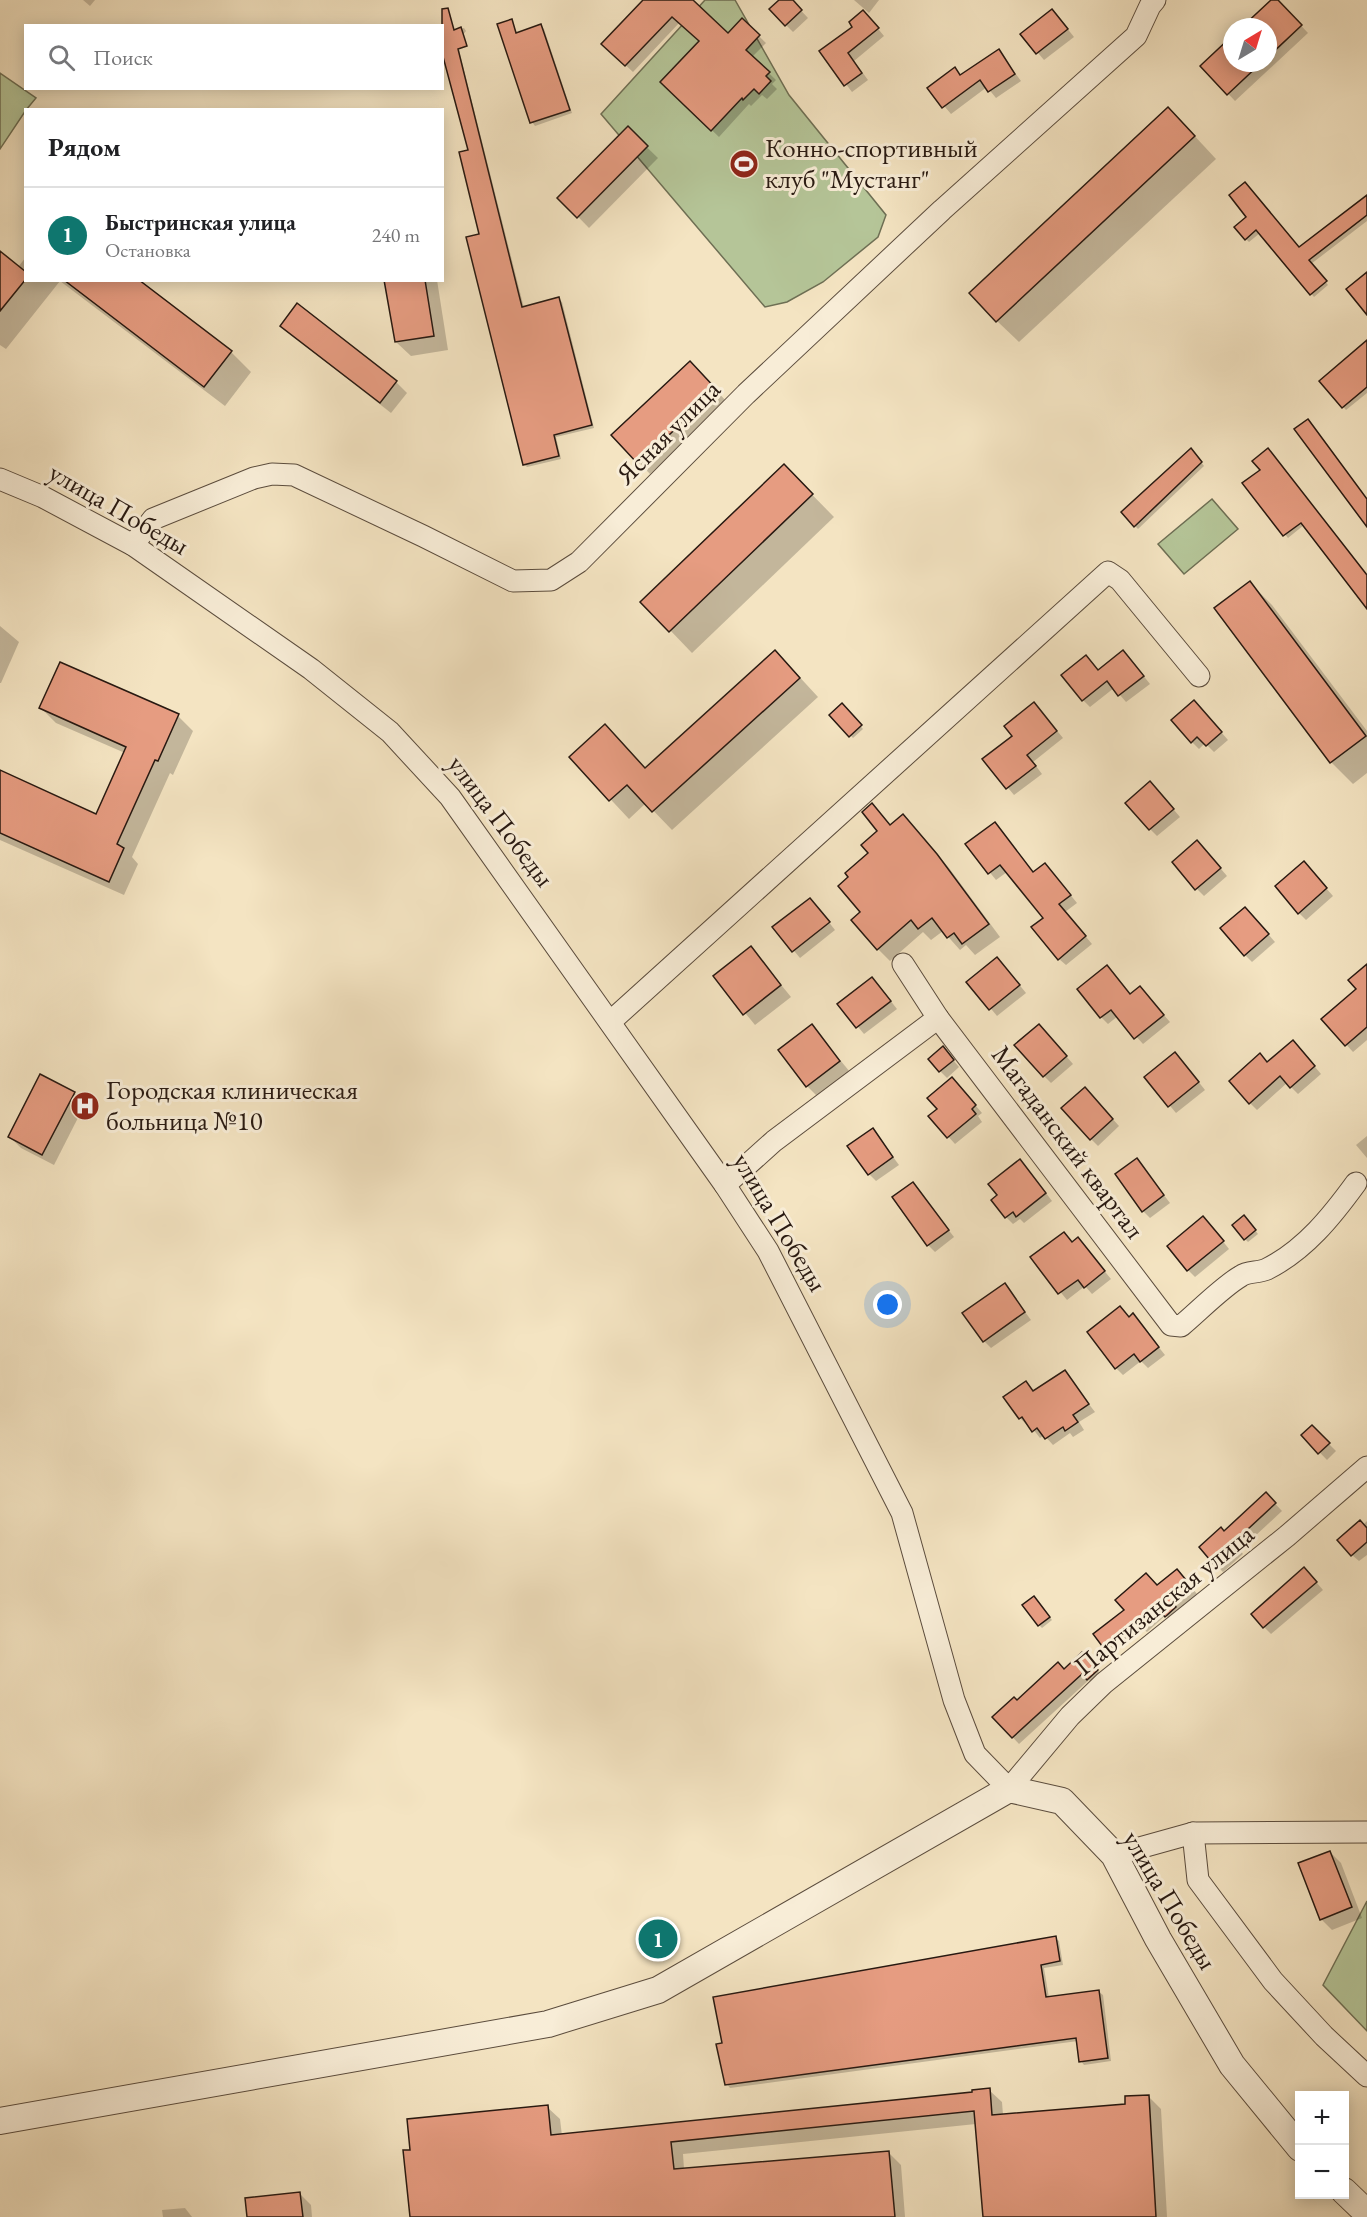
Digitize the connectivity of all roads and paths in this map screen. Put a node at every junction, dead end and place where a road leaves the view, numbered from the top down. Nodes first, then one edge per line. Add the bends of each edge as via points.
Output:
1 (1155, 0) edge
2 (0, 479) edge
3 (133, 545) junction
4 (1199, 676) dead end
5 (903, 964) dead end
6 (938, 1018) junction
7 (610, 1022) junction
8 (1356, 1184) dead end
9 (724, 1185) junction
10 (1367, 1467) edge
11 (1009, 1789) junction
12 (1367, 1832) edge
13 (1193, 1833) junction
14 (1114, 1855) junction
15 (1367, 2076) edge
16 (0, 2121) edge
17 (1297, 2145) edge
18 (1349, 2196) edge
19 (1367, 2213) edge

1 - 3 street, Ясная улица via 1136,36 942,210 747,394 579,562 551,580 513,581 294,475 254,478 153,519
2 - 3 street, улица Победы
3 - 7 street, улица Победы via 311,669 390,732 450,797
4 - 7 street via 1120,580 1108,572
5 - 6 street, Магаданский квартал
6 - 8 street, Магаданский квартал via 1171,1325 1181,1326 1242,1275 1266,1270 1287,1256 1335,1214
6 - 9 street via 774,1142
7 - 9 street, улица Победы
9 - 11 street, улица Победы via 768,1251 902,1514 954,1700 975,1754
10 - 11 street, Партизанская улица via 1104,1683 1070,1716
11 - 14 street, улица Победы via 1062,1801
11 - 16 street via 657,1990 548,2024
12 - 13 street
13 - 14 street
13 - 15 street via 1198,1880 1273,1981 1323,2036
14 - 17 street, улица Победы via 1232,2065
18 - 19 street

